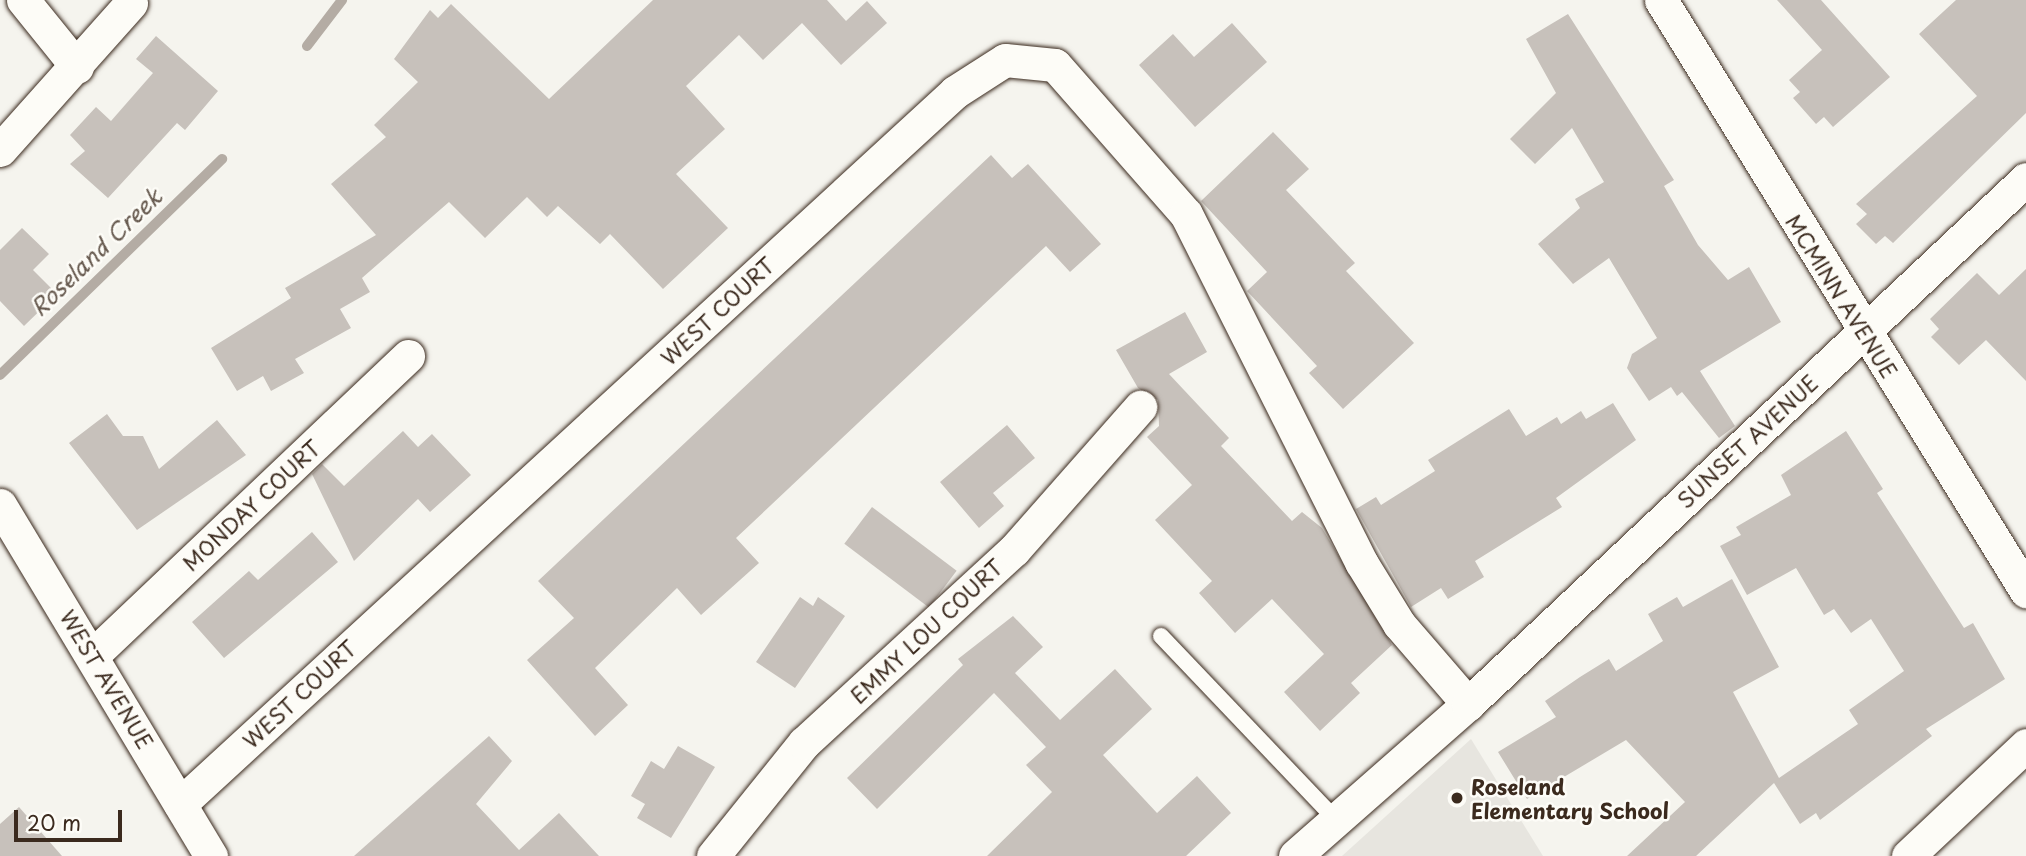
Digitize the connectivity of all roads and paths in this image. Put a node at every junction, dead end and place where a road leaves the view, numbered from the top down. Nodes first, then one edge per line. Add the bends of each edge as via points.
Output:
1 (23, 0) edge
2 (1661, 0) edge
3 (131, 3) dead end
4 (77, 67) junction
5 (0, 150) edge
6 (2026, 179) edge
7 (1863, 332) junction
8 (408, 356) dead end
9 (1140, 407) dead end
10 (0, 505) edge
11 (2026, 591) edge
12 (1161, 636) dead end
13 (94, 654) junction
14 (1468, 704) junction
15 (2026, 745) edge
16 (180, 804) junction
17 (1337, 821) junction
18 (211, 856) edge
19 (713, 856) edge
20 (1295, 856) edge
21 (1908, 856) edge

1 - 4 street
2 - 7 street, MCMINN AVENUE
3 - 4 street
4 - 5 street
6 - 7 street, SUNSET AVENUE
7 - 11 street, MCMINN AVENUE
7 - 14 street, SUNSET AVENUE
8 - 13 street, MONDAY COURT
9 - 19 street, EMMY LOU COURT via 1014,551 804,743
10 - 13 street, WEST AVENUE
12 - 17 lane
13 - 16 street, WEST AVENUE
14 - 16 street, WEST COURT via 1399,624 1361,562 1234,299 1186,214 1055,65 1005,60 955,92
14 - 17 street, SUNSET AVENUE
15 - 21 street
16 - 18 street, WEST AVENUE
17 - 20 street, SUNSET AVENUE

